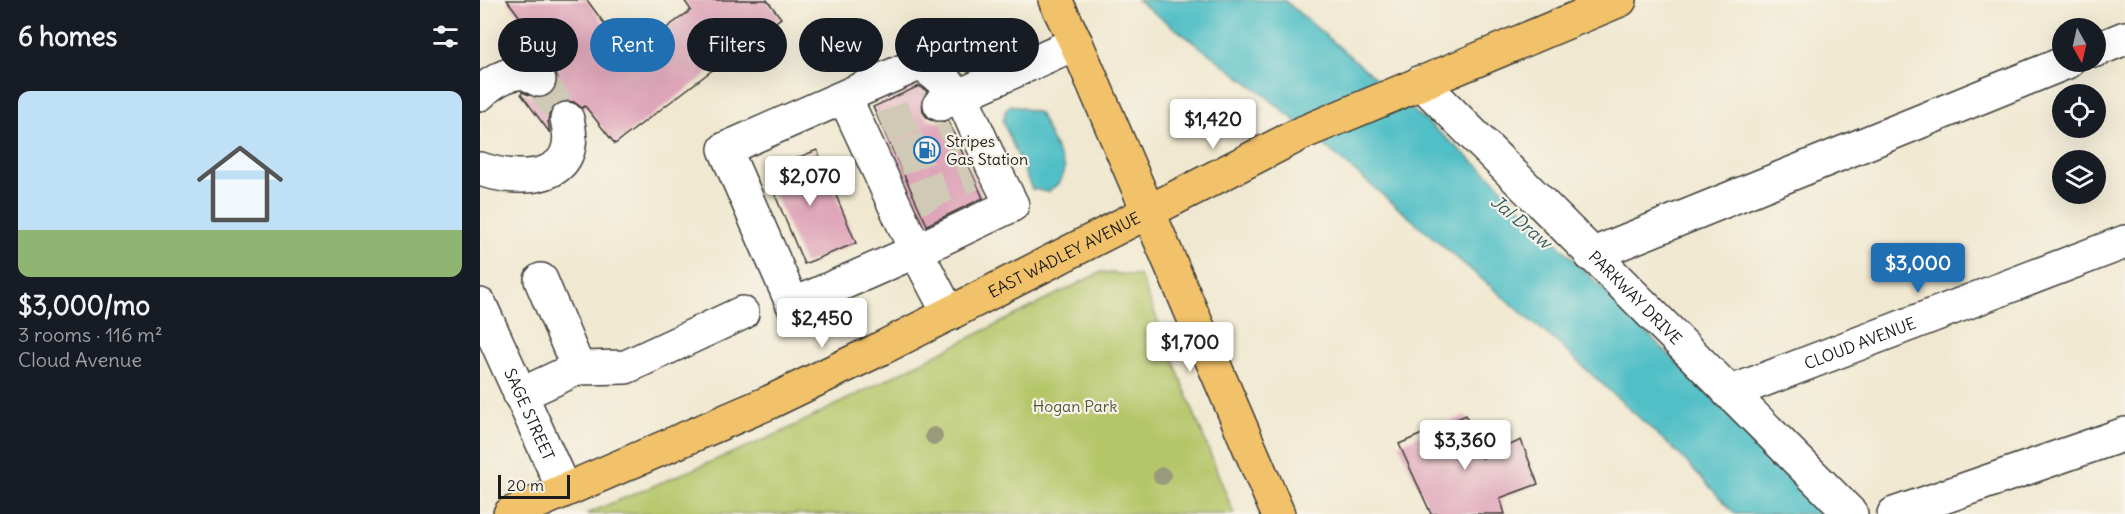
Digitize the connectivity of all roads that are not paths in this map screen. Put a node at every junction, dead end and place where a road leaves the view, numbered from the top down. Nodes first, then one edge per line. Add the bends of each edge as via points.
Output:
1 (1055, 0) edge
2 (1620, 0) edge
3 (2125, 38) edge
4 (1077, 43) junction
5 (2106, 46) edge
6 (2052, 68) edge
7 (539, 80) dead end
8 (1420, 82) junction
9 (480, 94) edge
10 (845, 98) junction
11 (950, 100) junction
12 (567, 119) tunnel mouth
13 (480, 169) edge
14 (1149, 212) junction
15 (2125, 242) edge
16 (916, 251) junction
17 (1591, 255) junction
18 (540, 280) dead end
19 (480, 305) edge
20 (742, 313) dead end
21 (949, 314) junction
22 (578, 368) junction
23 (1729, 393) junction
24 (520, 395) junction
25 (2125, 434) edge
26 (564, 490) junction
27 (510, 514) edge
28 (1278, 514) edge
29 (1851, 514) edge
30 (1894, 514) edge

1 - 4 main road
2 - 8 main road, EAST WADLEY AVENUE
3 - 5 street
4 - 11 street
4 - 14 main road
6 - 17 street
7 - 9 street via 525,73 509,76 489,84
8 - 14 main road, EAST WADLEY AVENUE via 1302,133
8 - 17 street, PARKWAY DRIVE
10 - 11 street via 921,63
10 - 16 street via 873,133 905,204
10 - 16 street via 724,149 793,305
11 - 16 street via 982,170 1012,205
12 - 13 street via 571,134 568,149 561,163 546,174 522,177
14 - 21 main road, EAST WADLEY AVENUE
14 - 28 main road
15 - 23 street, CLOUD AVENUE
16 - 21 street
17 - 23 street, PARKWAY DRIVE
18 - 22 street
19 - 24 street, SAGE STREET
20 - 22 street via 626,367
21 - 26 main road, EAST WADLEY AVENUE via 770,402
22 - 24 street
23 - 29 street, PARKWAY DRIVE
24 - 26 street, SAGE STREET
25 - 30 street
26 - 27 main road, EAST WADLEY AVENUE

